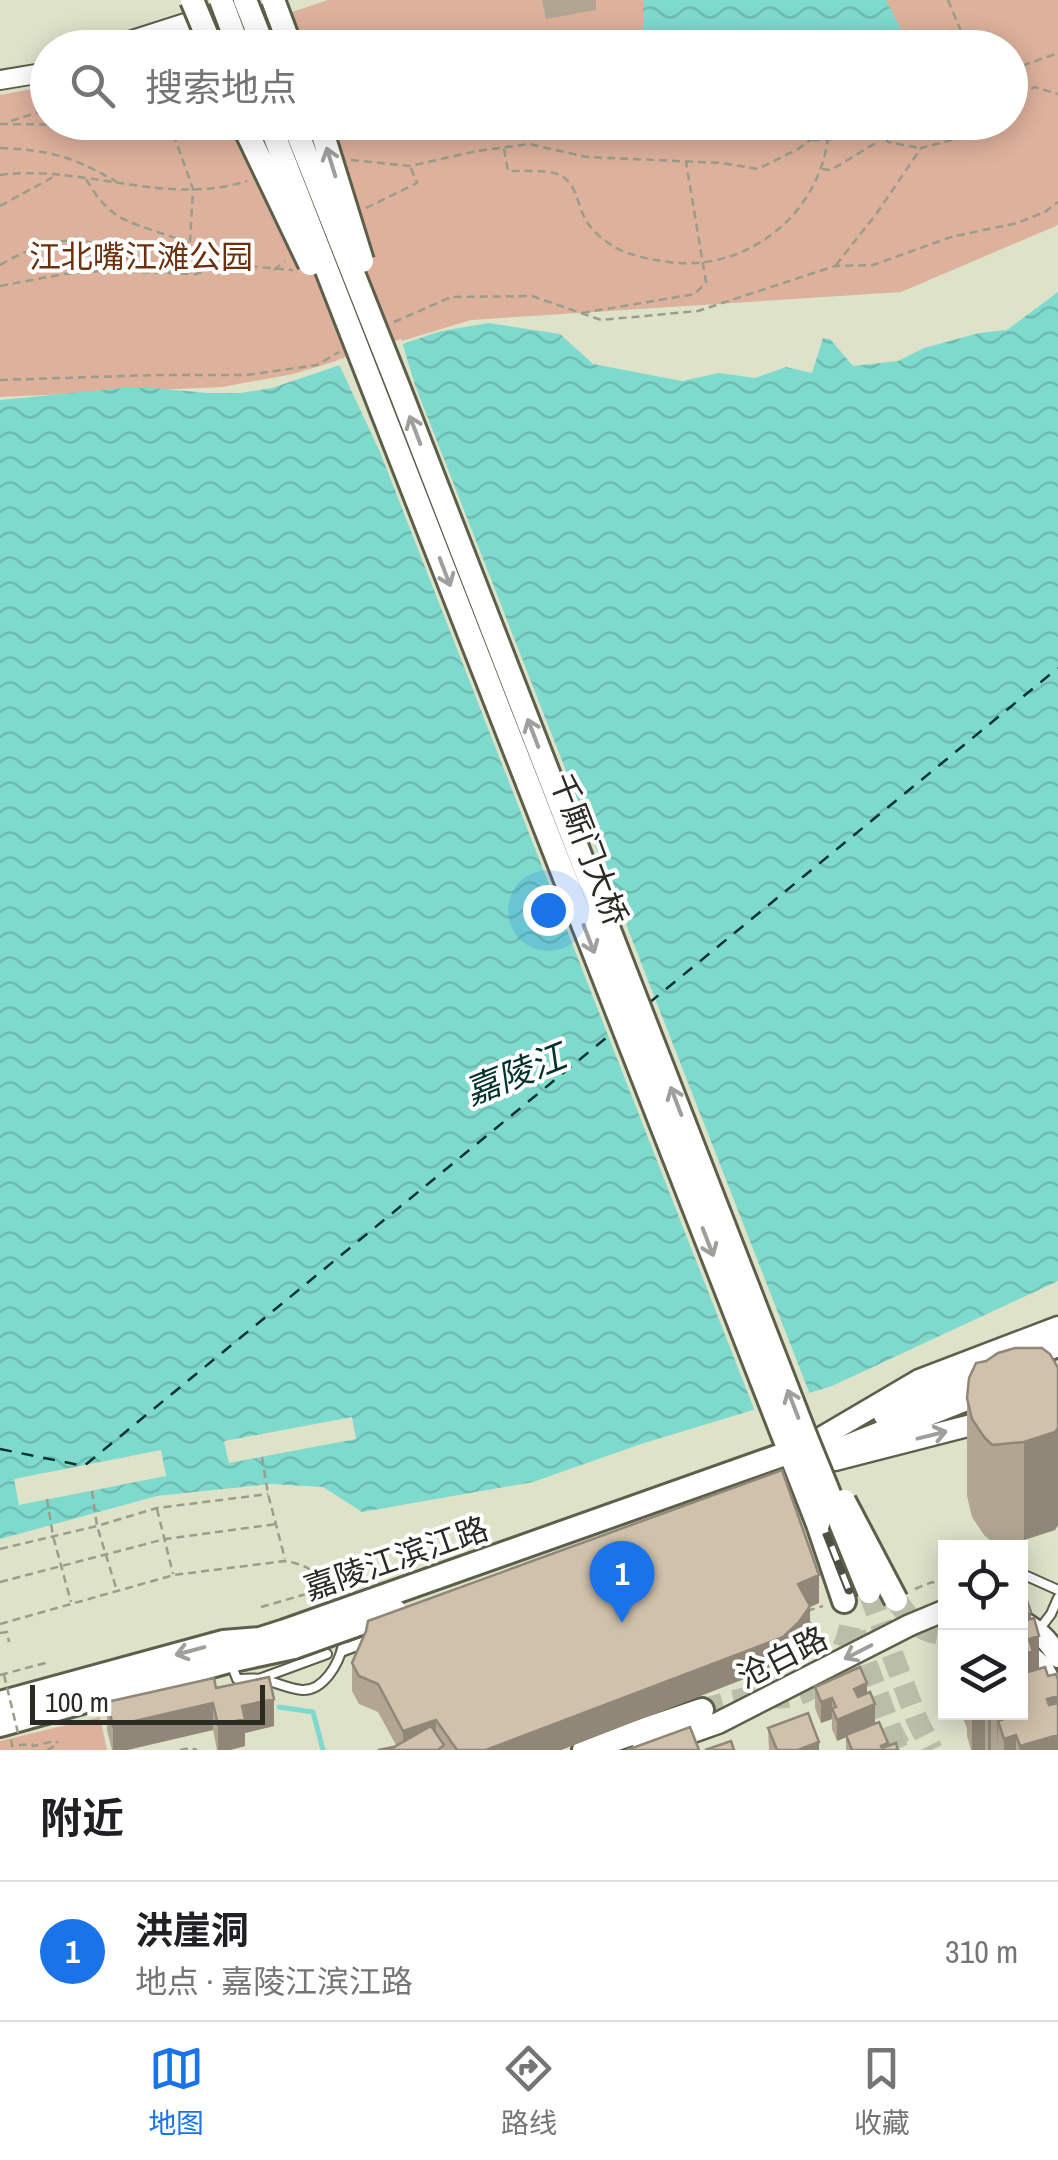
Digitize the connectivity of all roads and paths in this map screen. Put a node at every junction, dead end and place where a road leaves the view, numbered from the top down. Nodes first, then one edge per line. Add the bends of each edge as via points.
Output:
1 (192, 0) edge
2 (221, 0) edge
3 (245, 0) edge
4 (254, 0) edge
5 (273, 0) edge
6 (290, 0) edge
7 (948, 0) edge
8 (166, 30) edge
9 (200, 30) edge
10 (204, 30) edge
11 (232, 30) edge
12 (257, 30) edge
13 (284, 30) edge
14 (960, 30) edge
15 (1058, 53) edge
16 (30, 63) edge
17 (1028, 64) edge
18 (0, 68) edge
19 (30, 75) edge
20 (0, 80) edge
21 (1028, 91) edge
22 (1058, 94) edge
23 (30, 114) edge
24 (2, 123) edge
25 (30, 123) edge
26 (175, 140) edge
27 (250, 140) edge
28 (275, 140) edge
29 (300, 140) edge
30 (324, 140) edge
31 (810, 140) joint
32 (828, 140) joint
33 (874, 140) edge
34 (886, 140) edge
35 (951, 140) edge
36 (504, 147) junction
37 (0, 148) edge
38 (921, 148) junction
39 (343, 159) dead end
40 (686, 162) junction
41 (821, 168) junction
42 (0, 175) edge
43 (56, 175) junction
44 (86, 179) junction
45 (252, 179) dead end
46 (119, 183) junction
47 (193, 189) junction
48 (1058, 202) edge
49 (0, 206) edge
50 (190, 244) junction
51 (210, 262) junction
52 (704, 263) junction
53 (0, 266) edge
54 (836, 266) junction
55 (291, 270) dead end
56 (143, 271) junction
57 (0, 286) edge
58 (581, 313) junction
59 (388, 324) dead end
60 (345, 348) dead end
61 (0, 380) edge
62 (399, 389) junction
63 (377, 399) junction
64 (1058, 1327) edge
65 (1058, 1345) edge
66 (1058, 1363) edge
67 (1002, 1418) edge
68 (806, 1443) junction
69 (262, 1457) dead end
70 (770, 1477) junction
71 (92, 1491) dead end
72 (268, 1494) junction
73 (47, 1500) dead end
74 (157, 1508) junction
75 (277, 1524) junction
76 (97, 1526) junction
77 (53, 1536) junction
78 (165, 1539) junction
79 (0, 1549) edge
80 (107, 1554) junction
81 (285, 1561) junction
82 (60, 1567) junction
83 (174, 1575) junction
84 (1028, 1577) edge
85 (0, 1582) edge
86 (938, 1584) edge
87 (334, 1590) junction
88 (1058, 1590) edge
89 (868, 1592) tunnel mouth
90 (118, 1593) junction
91 (900, 1597) joint
92 (1058, 1598) edge
93 (836, 1602) joint
94 (71, 1604) junction
95 (260, 1607) dead end
96 (938, 1613) edge
97 (0, 1624) edge
98 (1029, 1626) edge
99 (0, 1634) edge
100 (386, 1634) edge
101 (290, 1639) junction
102 (9, 1642) dead end
103 (343, 1650) junction
104 (327, 1654) dead end
105 (1028, 1655) edge
106 (1058, 1657) edge
107 (229, 1660) junction
108 (828, 1660) dead end
109 (49, 1662) dead end
110 (2, 1675) edge
111 (259, 1678) junction
112 (1058, 1698) edge
113 (0, 1703) edge
114 (702, 1710) tunnel mouth
115 (9, 1732) edge
116 (47, 1750) edge
117 (180, 1750) edge
118 (197, 1750) edge
119 (584, 1750) edge
120 (642, 1750) edge

1 - 10 main road, bridge
2 - 11 main road, bridge
3 - 12 main road, bridge
4 - 8 street
5 - 13 main road, bridge
6 - 9 street
7 - 14 path
15 - 17 path
16 - 18 street
19 - 20 street
21 - 22 path
23 - 24 path
24 - 25 path
26 - 47 path
27 - 63 main road, bridge
28 - 63 main road, 千厮门大桥, bridge
29 - 62 main road, 千厮门大桥, bridge
62 -> 30 main road, bridge
31 - 32 path
31 - 40 path via 758,168
32 - 41 path
33 - 41 path via 831,170
34 - 38 path
35 - 38 path
36 - 39 path via 410,166
36 - 40 path via 530,144 587,157
36 - 52 path via 508,172 559,174 573,187 587,222 612,246 640,258
37 - 46 path via 50,152
38 - 54 path
40 - 52 path
41 - 52 path via 780,230 750,249
42 - 43 path
43 - 44 path
43 - 49 path
44 - 46 path
44 - 50 path via 121,218
45 - 47 path
46 - 47 path
47 - 50 path
48 - 54 path via 1017,223 951,237 873,265
50 - 51 path
51 - 55 path
51 - 56 path via 196,274
52 - 58 path via 706,282 695,294
53 - 56 path via 40,245 82,240 126,256
54 - 58 path via 698,311 601,320
56 - 57 path via 64,274
58 - 59 path via 532,296 451,297
60 - 61 path via 317,365 247,375
68 -> 62 main road, 千厮门大桥, bridge
63 -> 93 main road, 千厮门大桥, bridge via 788,1446
64 - 68 main road, 嘉陵江滨江路 via 919,1380
65 - 68 main road, 嘉陵江滨江路
66 - 70 main road, 嘉陵江滨江路, bridge
70 -> 67 main road, 嘉陵江滨江路, bridge
68 - 89 main road, 千厮门大桥, bridge
68 - 91 main road, bridge
68 - 101 main road, 嘉陵江滨江路, bridge
69 - 72 path
70 - 101 main road, 嘉陵江滨江路, bridge
71 - 76 path
72 - 74 path
72 - 75 path
73 - 77 path
74 - 76 path
74 - 78 path
75 - 78 path
75 - 81 path
76 - 77 path
76 - 80 path
77 - 79 path
77 - 82 path
78 - 80 path
78 - 83 path
80 - 82 path
80 - 90 path
81 - 83 path
81 - 87 path via 318,1573
82 - 85 path
82 - 94 path
83 - 90 path
84 - 88 lane
86 - 91 path
87 - 95 path
87 - 103 lane via 346,1615
90 - 94 path
92 - 98 lane via 1051,1614
93 - 108 path via 804,1612
94 - 97 path
96 -> 120 main road, 沧白路 via 718,1724
98 - 106 main road
99 - 102 path via 7,1632
100 - 103 street
101 - 107 main road, 嘉陵江滨江路
101 -> 113 main road, 嘉陵江滨江路 via 223,1642
103 - 111 lane via 316,1688
104 - 111 lane
105 - 112 main road
107 - 111 lane via 237,1679
107 - 115 main road, 嘉陵江滨江路
109 - 110 path
110 - 115 path, bridge
114 - 119 main road
115 - 116 path via 12,1746 57,1742
117 - 118 path

